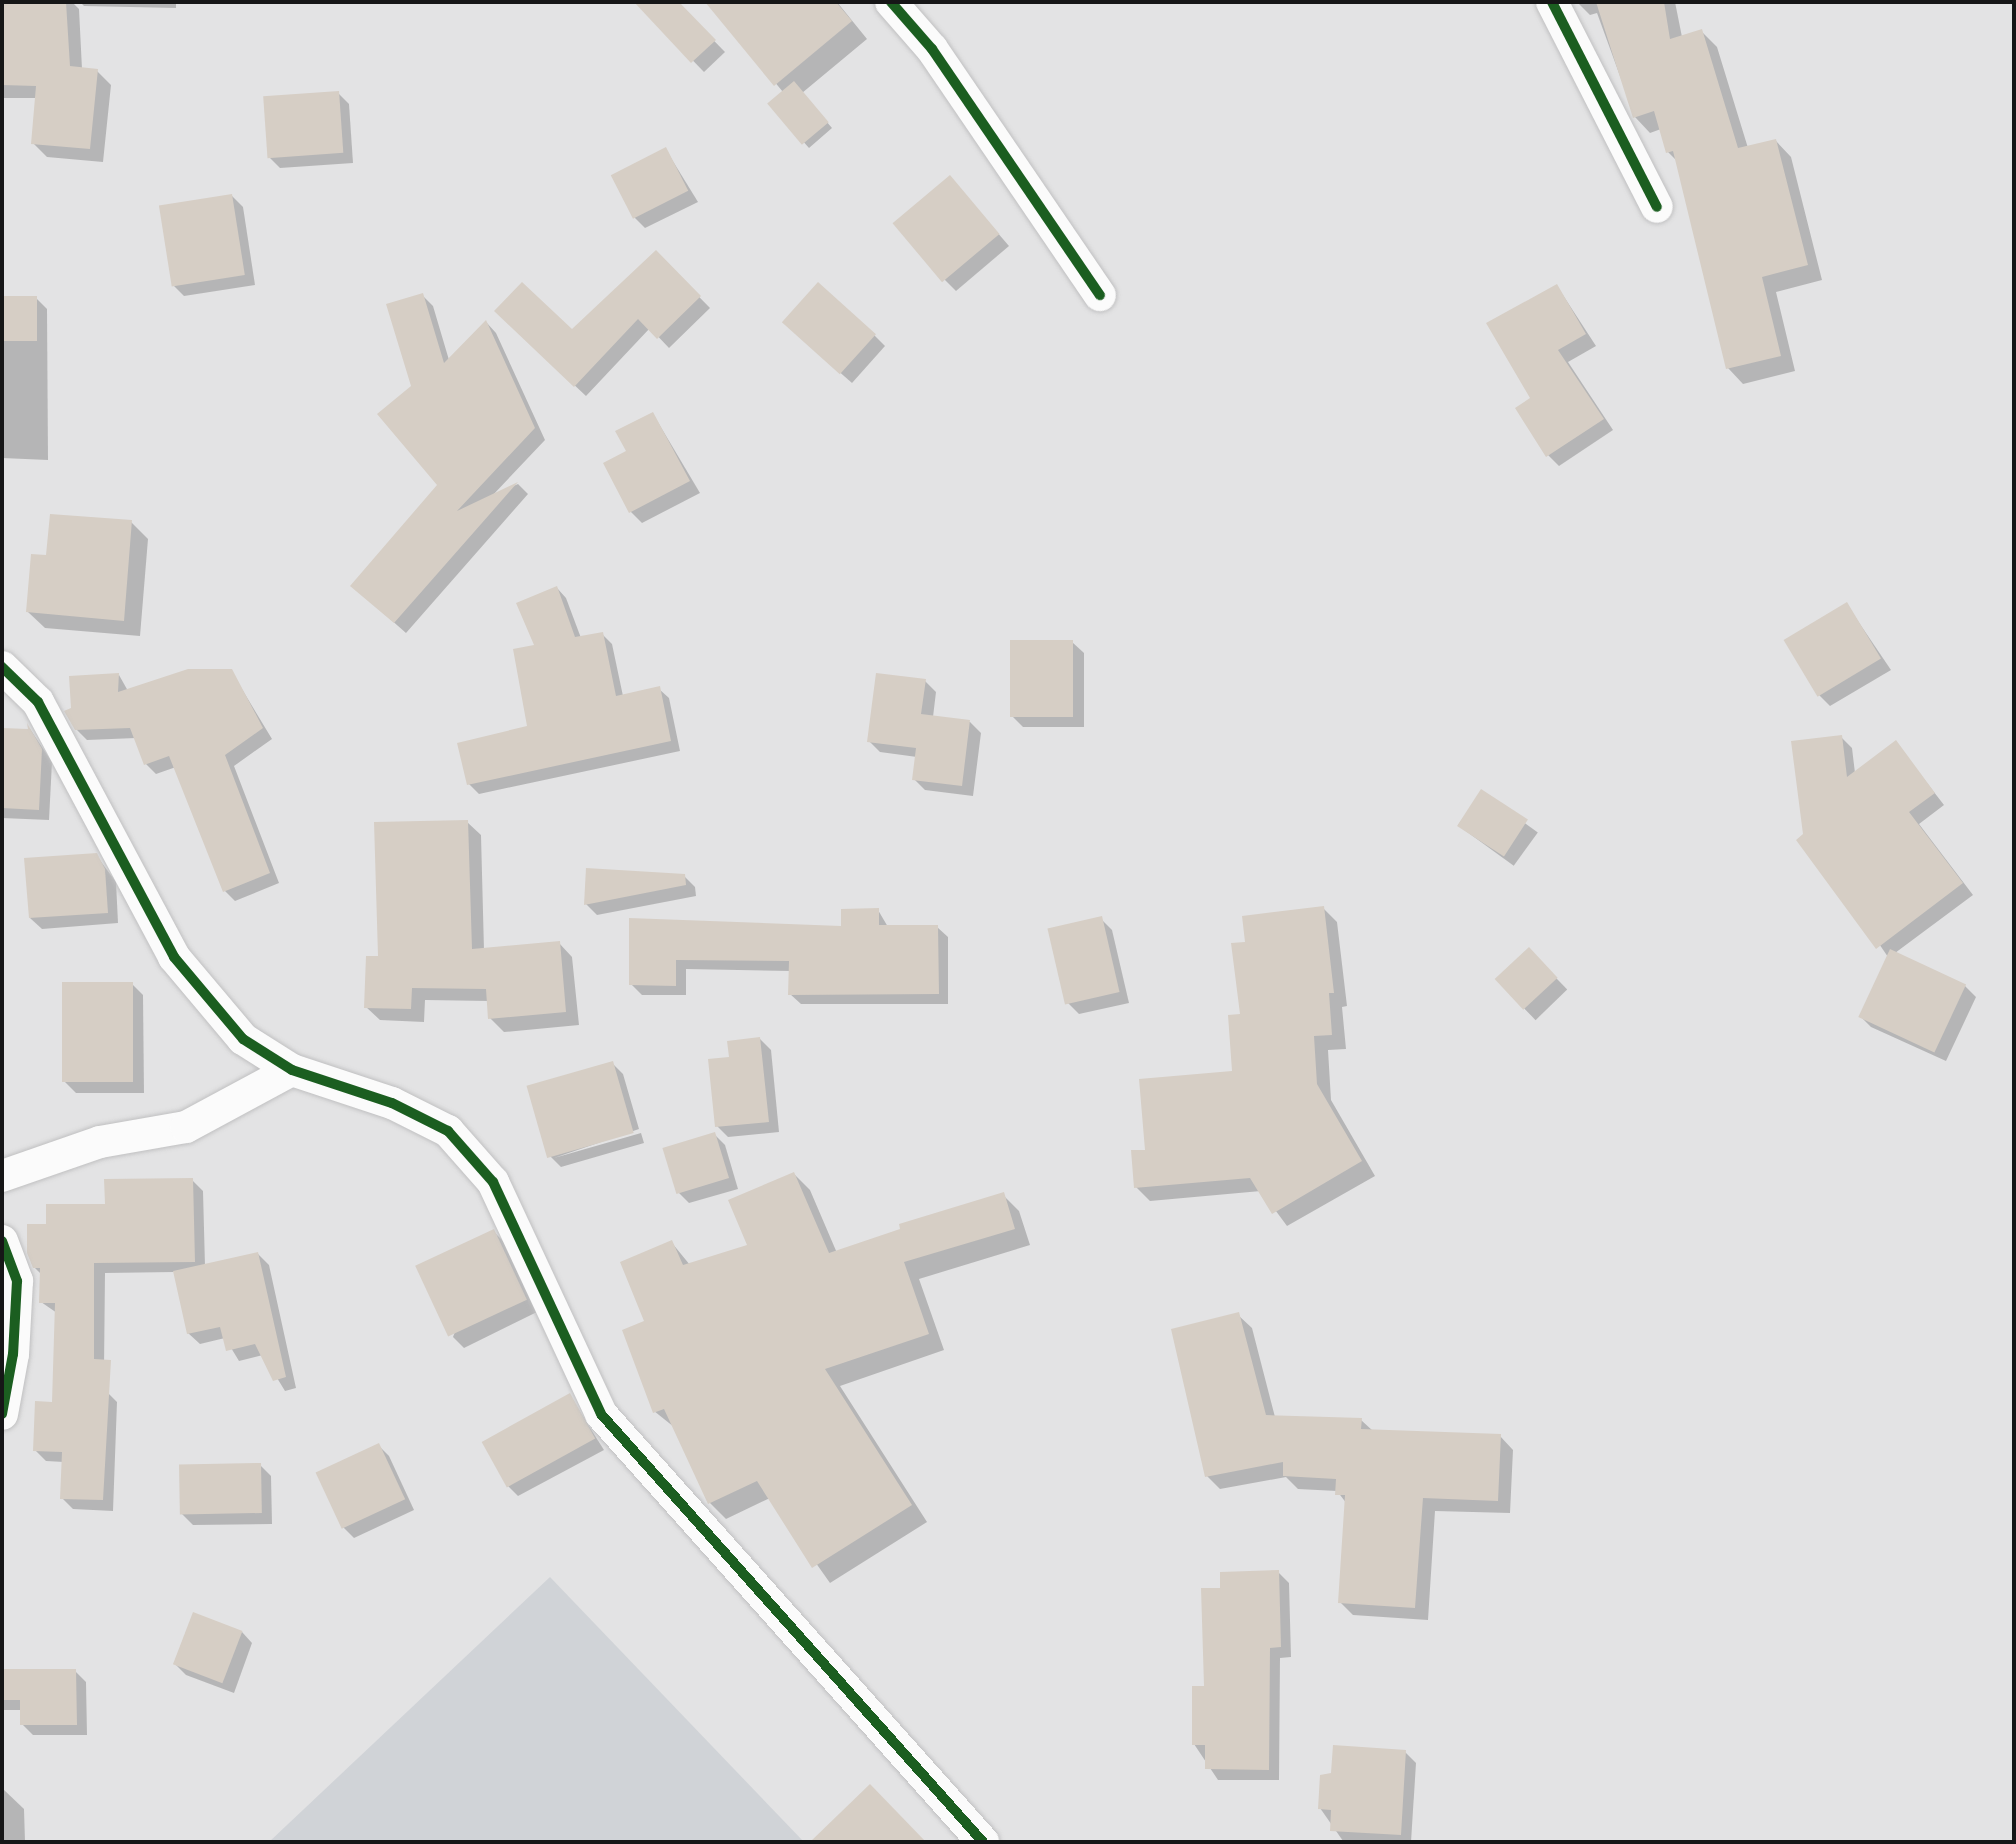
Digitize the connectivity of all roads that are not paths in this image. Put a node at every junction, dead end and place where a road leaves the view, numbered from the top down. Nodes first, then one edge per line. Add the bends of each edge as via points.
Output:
1 (891, 2) edge
2 (1552, 2) edge
3 (1657, 207) dead end
4 (1100, 295) dead end
5 (2, 667) edge
6 (292, 1070) junction
7 (2, 1176) edge
8 (2, 1241) edge
9 (2, 1414) edge
10 (983, 1842) edge

1 - 4 street via 932,49
2 - 3 street
5 - 6 street via 38,702 174,957 243,1039
6 - 7 street via 186,1127 100,1142
6 - 10 street via 392,1103 448,1131 493,1182 601,1414
8 - 9 street via 17,1281 13,1354

